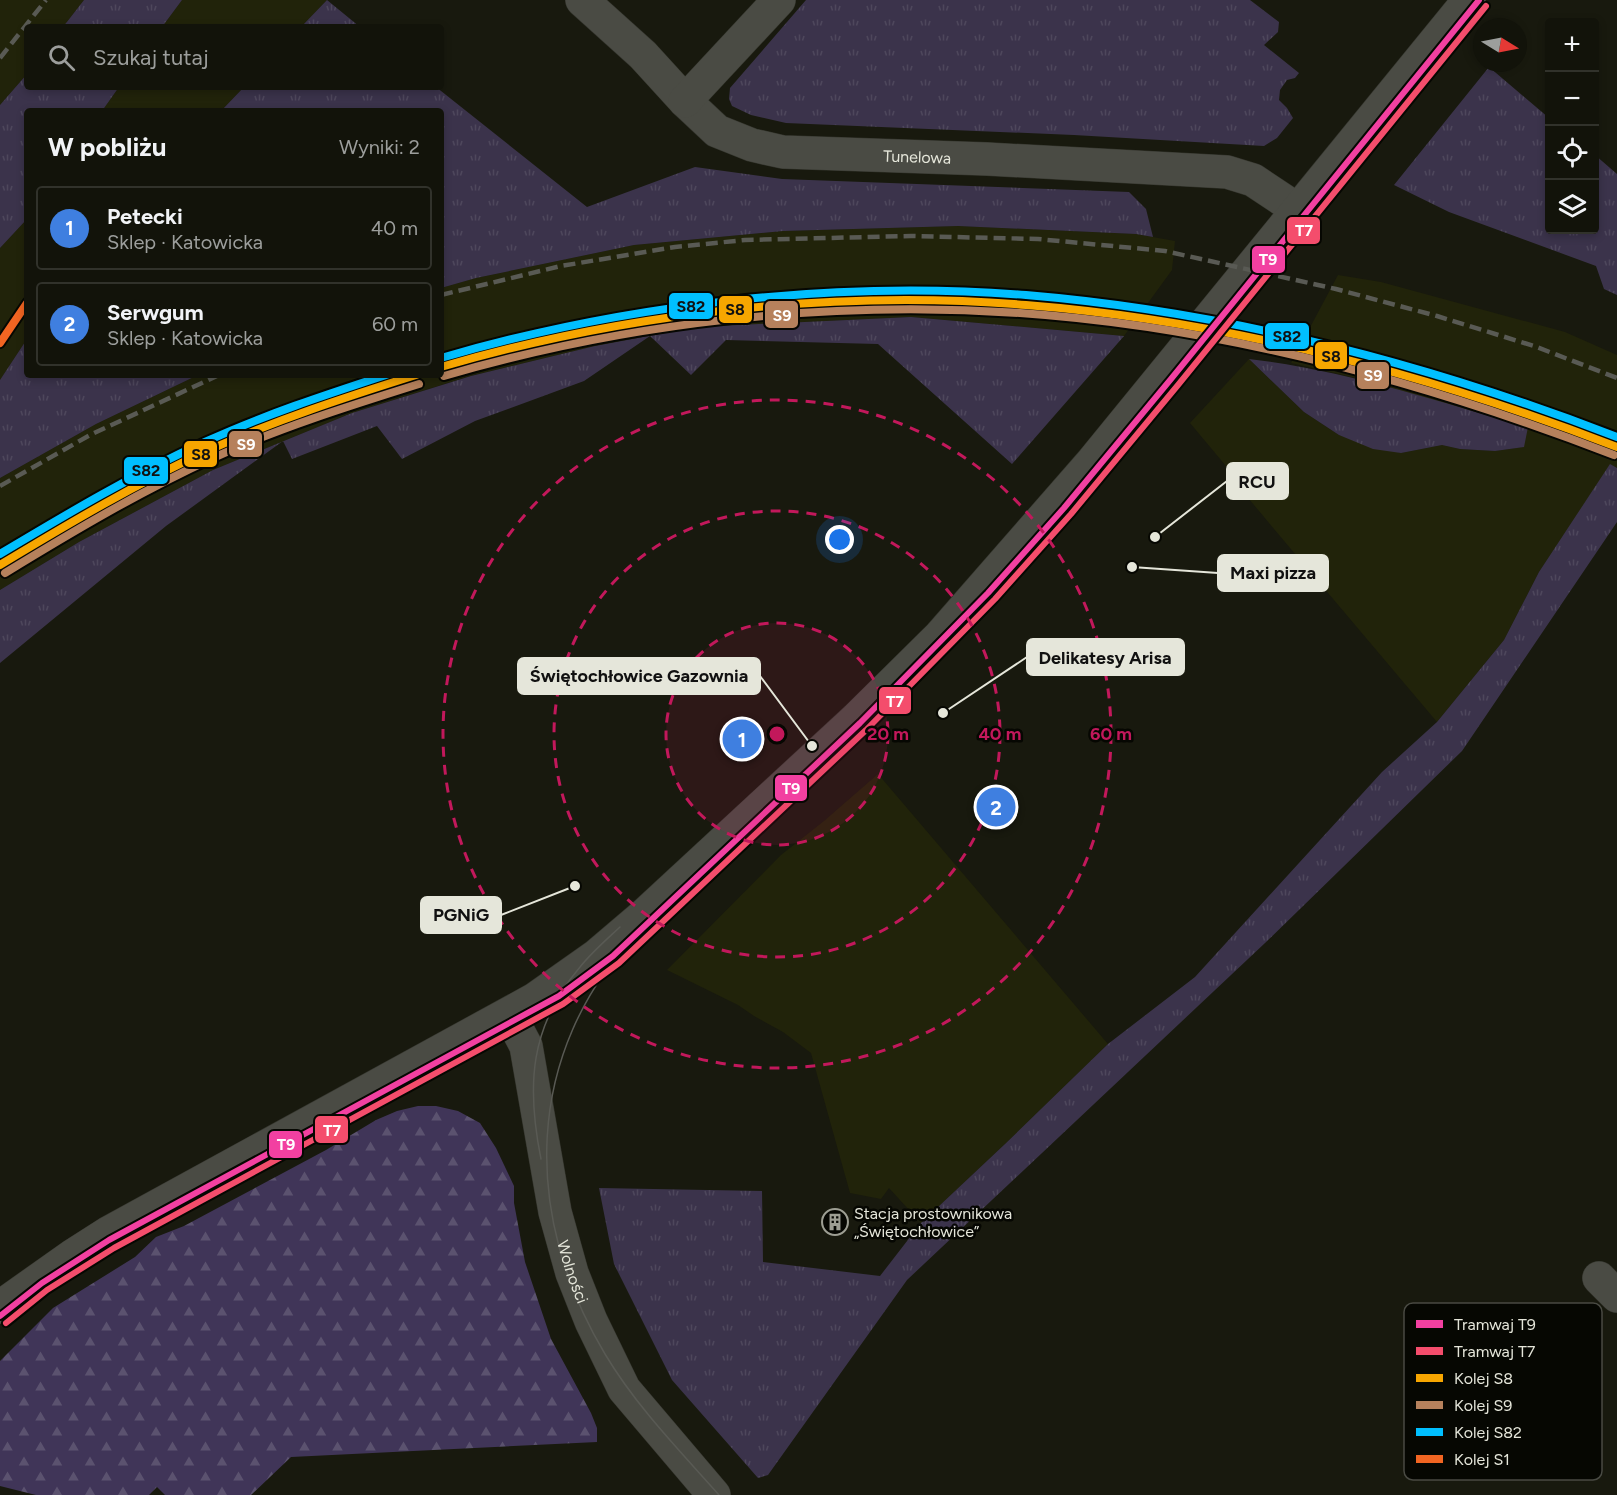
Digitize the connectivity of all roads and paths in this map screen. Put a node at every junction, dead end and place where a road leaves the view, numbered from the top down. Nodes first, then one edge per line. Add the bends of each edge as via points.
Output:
1 (582, 0) edge
2 (778, 0) edge
3 (1469, 0) edge
4 (685, 101) junction
5 (1298, 210) junction
6 (510, 1014) junction
7 (0, 1306) edge
8 (714, 1495) edge

1 - 4 street, Tunelowa via 643,55
2 - 4 street
3 - 5 street
4 - 5 street, Tunelowa via 717,131 783,152 1227,172 1253,180
5 - 6 street via 1093,462 940,636 643,915 564,980
6 - 7 street via 108,1233
6 - 8 street, Wolności via 526,1046 555,1212 591,1321 624,1389

